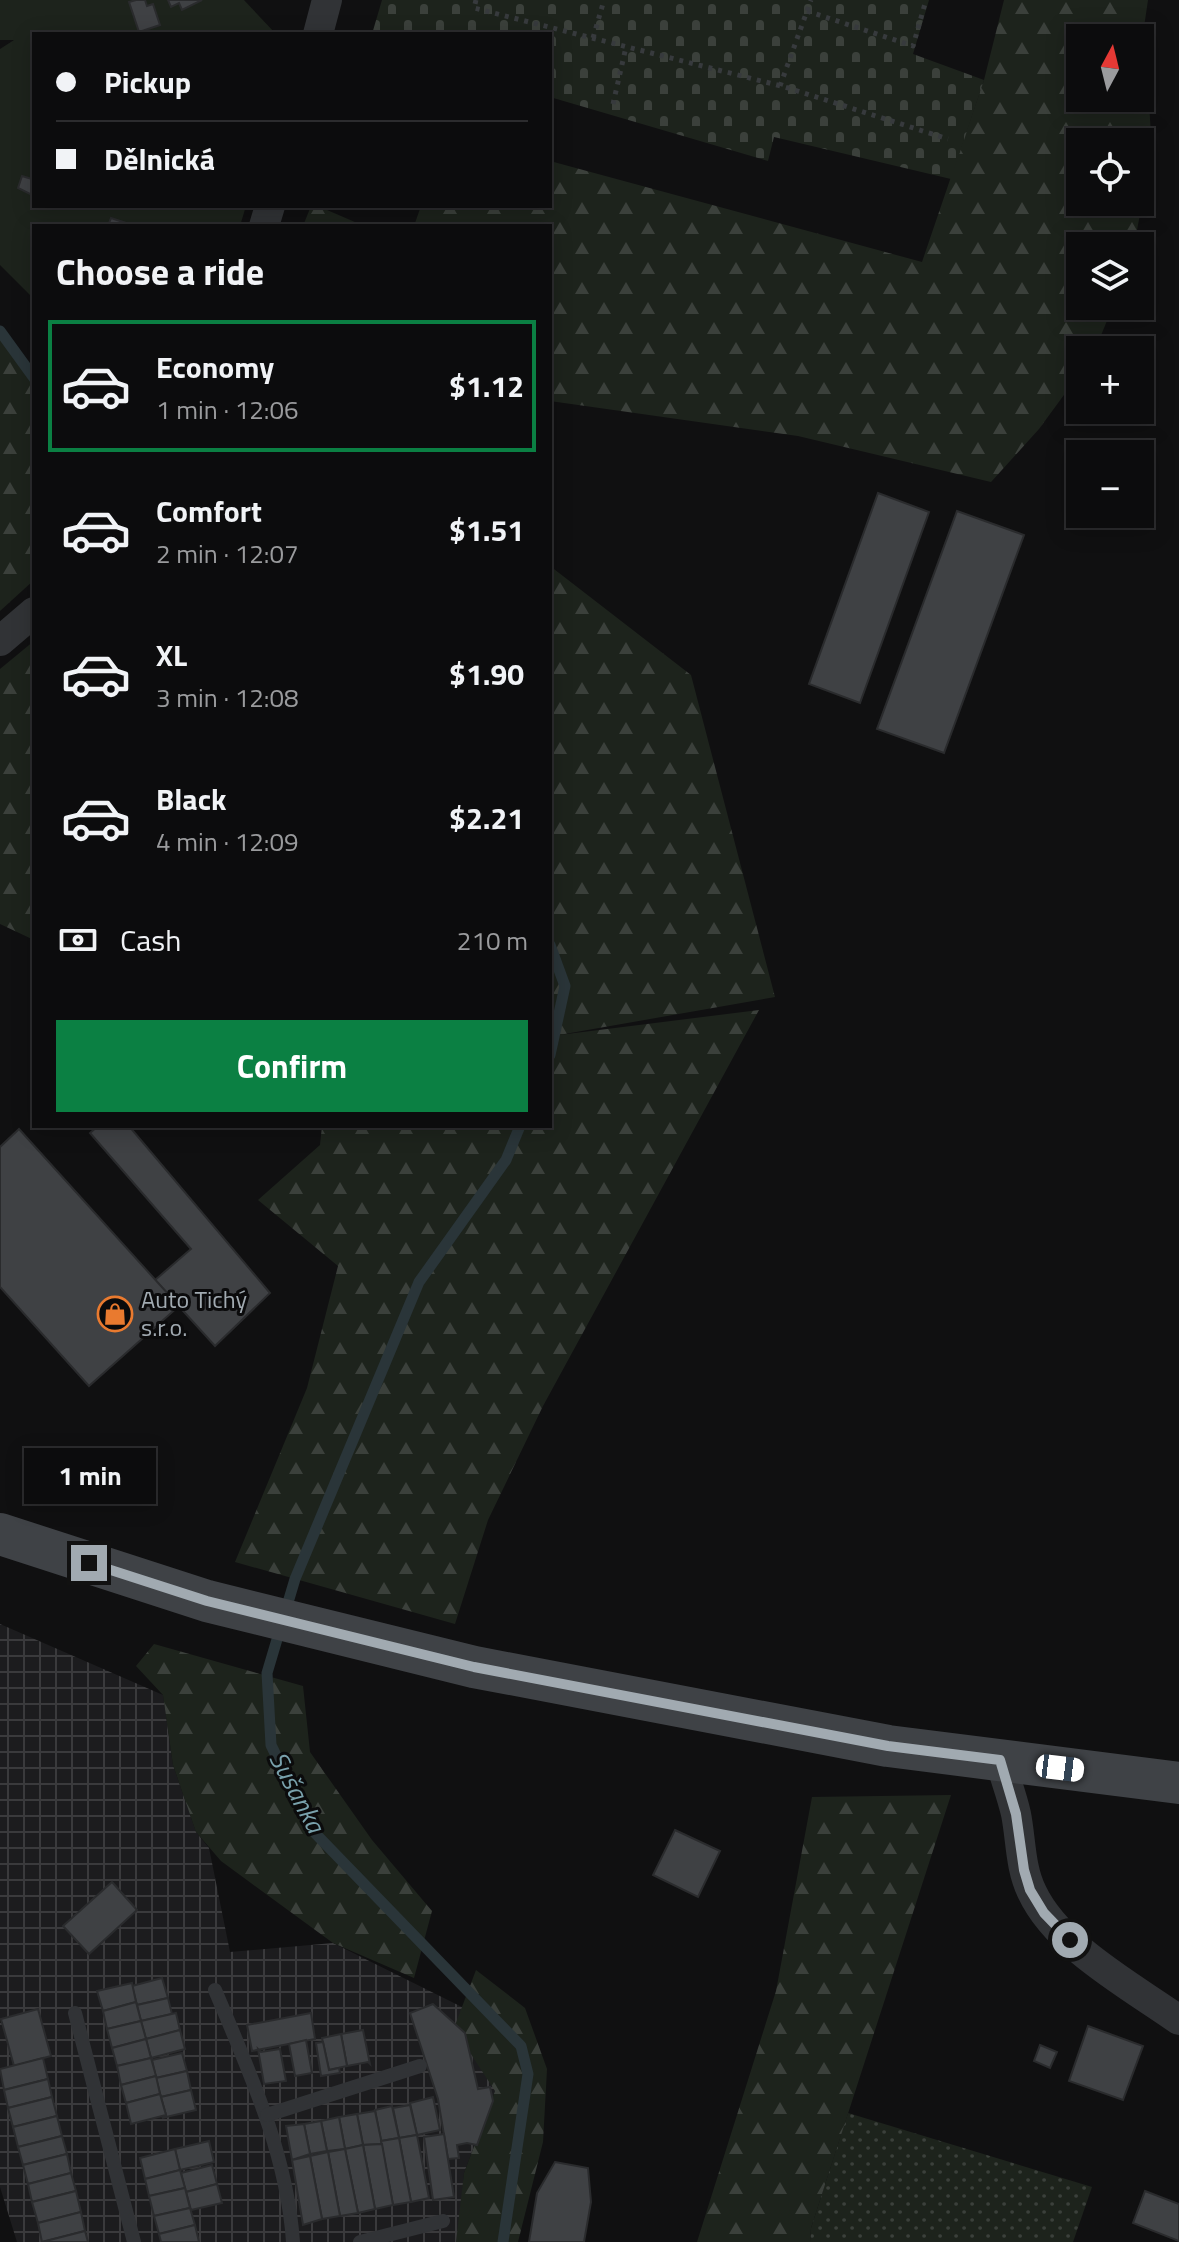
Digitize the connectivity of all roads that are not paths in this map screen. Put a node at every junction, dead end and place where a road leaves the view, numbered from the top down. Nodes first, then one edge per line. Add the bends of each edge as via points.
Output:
1 (327, 0) edge
2 (319, 32) edge
3 (32, 614) edge
4 (0, 641) edge
5 (0, 1534) edge
6 (1000, 1760) junction
7 (1179, 1783) edge
8 (215, 1990) dead end
9 (75, 2013) dead end
10 (1179, 2020) edge
11 (420, 2066) dead end
12 (267, 2115) junction
13 (443, 2221) dead end
14 (134, 2242) edge
15 (293, 2242) edge
16 (360, 2242) edge

1 - 2 street
3 - 4 street
5 - 6 main road via 207,1601 474,1667 873,1743
6 - 7 main road
6 - 10 street via 1016,1814 1024,1870 1044,1913 1070,1940
8 - 12 lane
9 - 14 lane
11 - 12 lane
12 - 15 lane via 291,2211
13 - 16 lane

